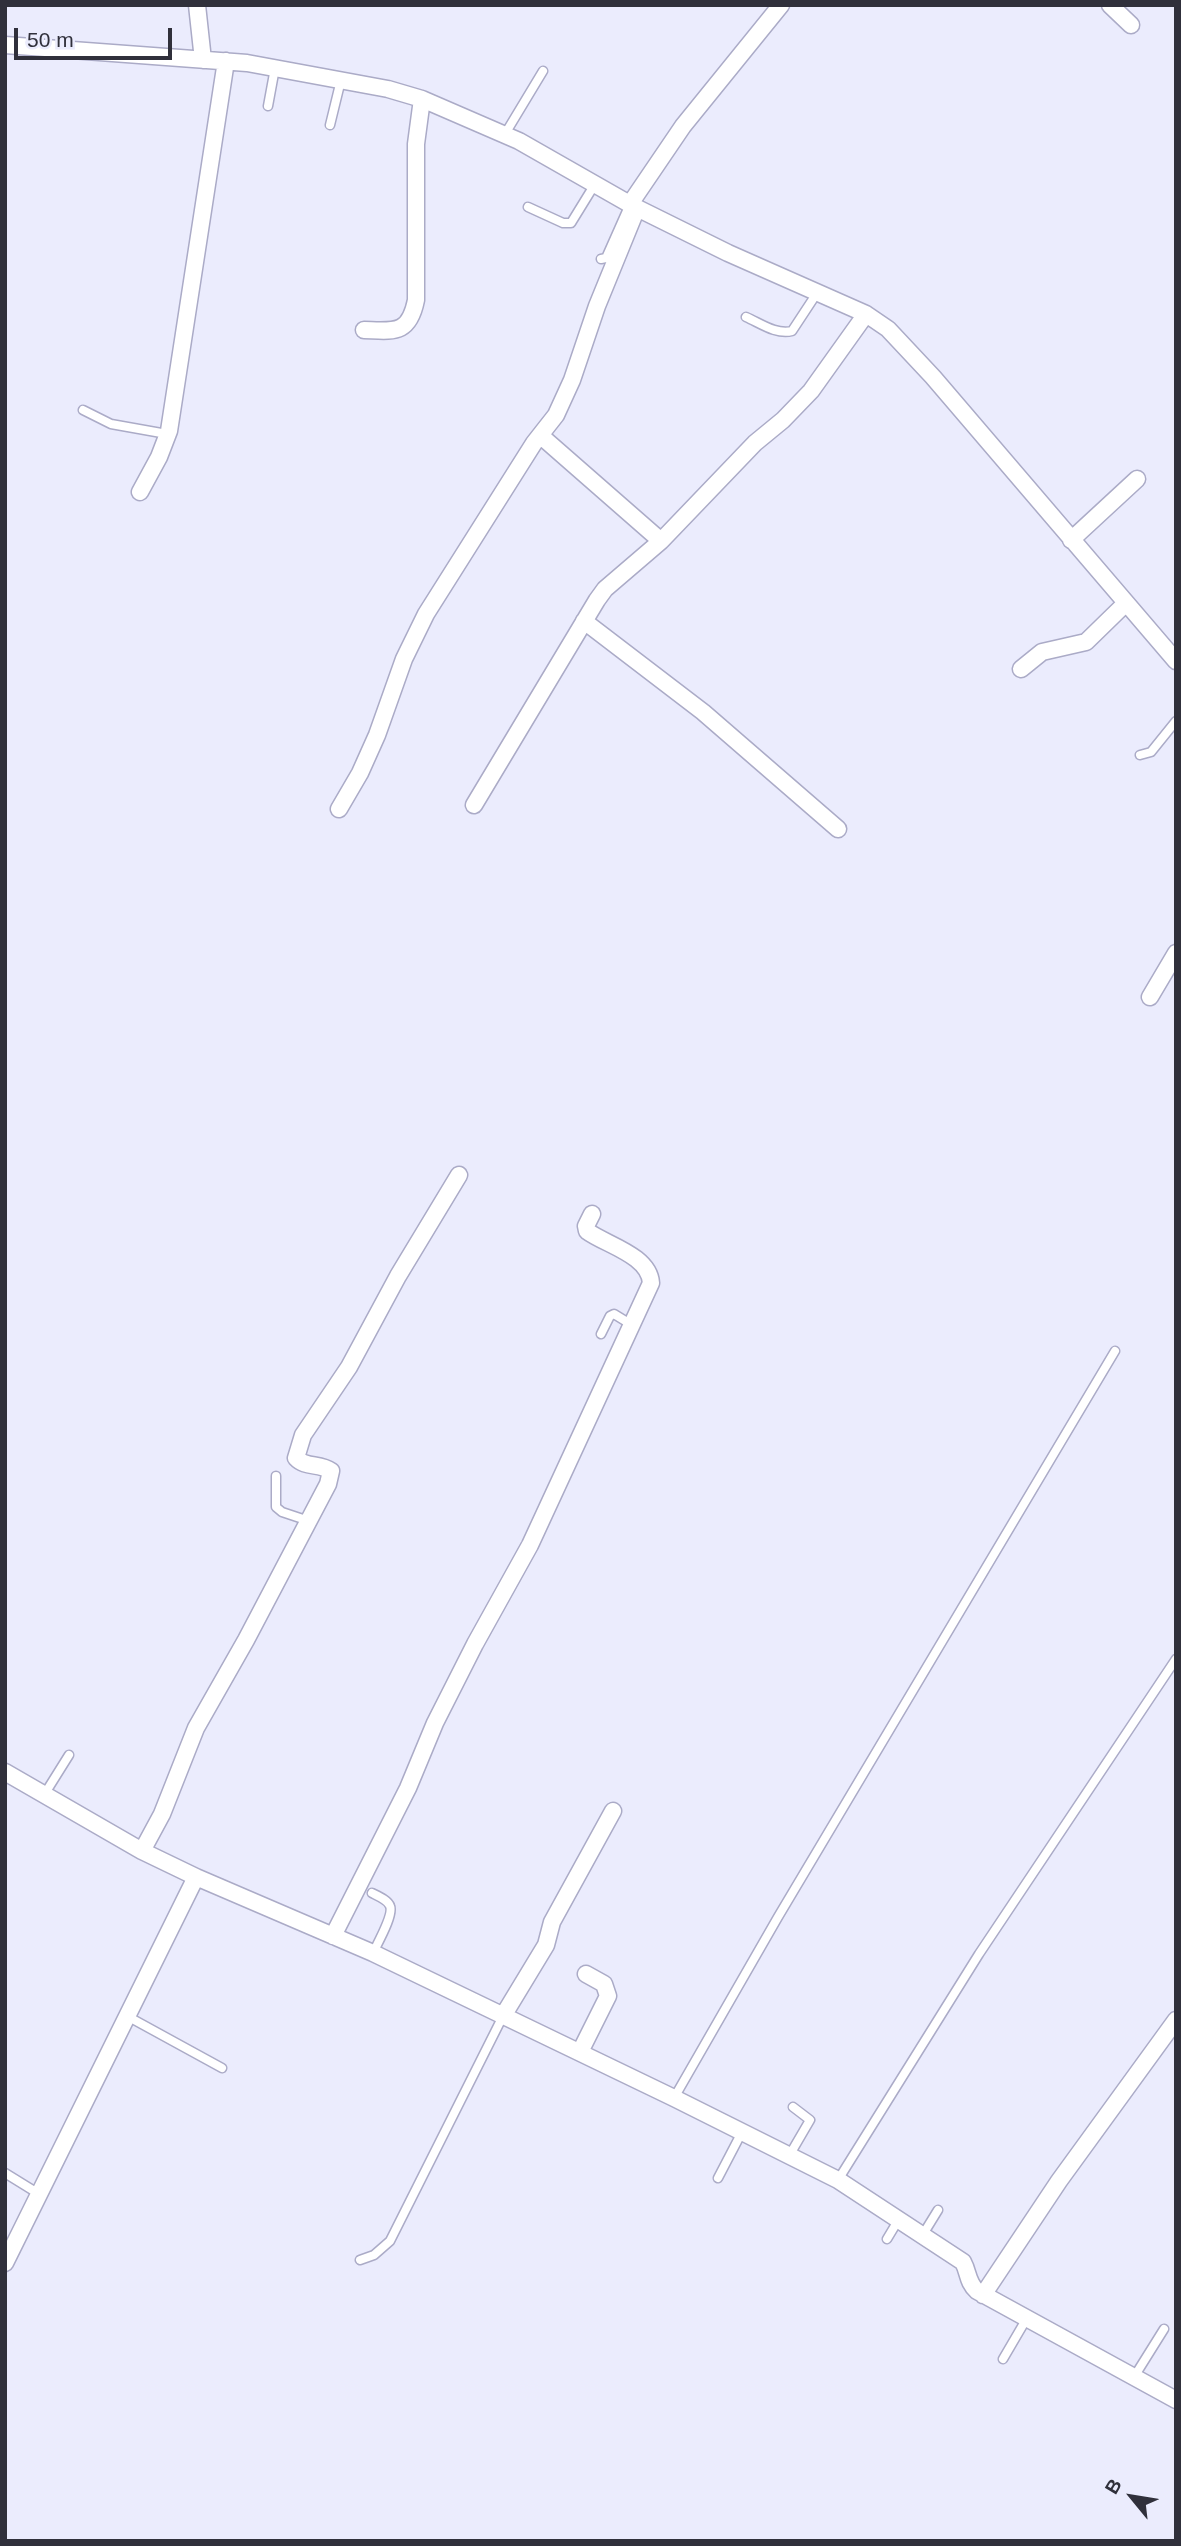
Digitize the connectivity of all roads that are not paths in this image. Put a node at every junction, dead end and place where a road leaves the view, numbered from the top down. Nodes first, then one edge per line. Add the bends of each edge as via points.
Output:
1 (197, 5) edge
2 (781, 5) edge
3 (1110, 5) edge
4 (1131, 25) dead end
5 (5, 45) edge
6 (203, 60) junction
7 (226, 61) junction
8 (275, 68) junction
9 (543, 71) dead end
10 (341, 80) junction
11 (422, 99) junction
12 (268, 106) dead end
13 (330, 125) dead end
14 (505, 134) junction
15 (595, 184) junction
16 (634, 206) junction
17 (528, 207) dead end
18 (601, 259) dead end
19 (817, 293) junction
20 (866, 314) junction
21 (746, 317) dead end
22 (364, 330) dead end
23 (83, 410) dead end
24 (167, 434) junction
25 (541, 436) junction
26 (1137, 479) dead end
27 (139, 492) dead end
28 (1071, 540) junction
29 (661, 541) junction
30 (1125, 604) junction
31 (583, 621) junction
32 (1176, 661) edge
33 (1021, 669) dead end
34 (1176, 721) edge
35 (1140, 755) dead end
36 (474, 805) dead end
37 (339, 809) dead end
38 (838, 829) dead end
39 (1176, 953) edge
40 (1150, 997) dead end
41 (459, 1175) dead end
42 (592, 1214) dead end
43 (632, 1325) junction
44 (601, 1334) dead end
45 (1115, 1351) dead end
46 (276, 1476) dead end
47 (309, 1521) junction
48 (1176, 1659) edge
49 (69, 1755) dead end
50 (5, 1772) edge
51 (44, 1795) junction
52 (613, 1811) dead end
53 (142, 1851) junction
54 (196, 1877) junction
55 (372, 1894) dead end
56 (333, 1936) junction
57 (373, 1953) junction
58 (586, 1975) dead end
59 (127, 2016) junction
60 (503, 2016) junction
61 (1176, 2020) edge
62 (580, 2052) junction
63 (222, 2068) dead end
64 (674, 2098) junction
65 (793, 2107) dead end
66 (743, 2132) junction
67 (789, 2155) junction
68 (5, 2173) edge
69 (718, 2178) dead end
70 (838, 2180) junction
71 (39, 2194) junction
72 (938, 2210) dead end
73 (899, 2219) junction
74 (922, 2236) junction
75 (887, 2239) dead end
76 (360, 2260) dead end
77 (5, 2263) edge
78 (983, 2295) junction
79 (1027, 2318) junction
80 (1164, 2329) dead end
81 (1003, 2359) dead end
82 (1134, 2377) junction
83 (1176, 2400) edge

1 - 6 street
2 - 16 street via 683,126
3 - 4 street
5 - 6 street
6 - 7 street
7 - 8 street
7 - 24 street
8 - 10 street
8 - 12 lane
9 - 14 lane
10 - 11 street
10 - 13 lane
11 - 14 street
11 - 22 street via 416,144 413,313 402,328
14 - 15 street
15 - 16 street
15 - 17 lane via 571,223
16 - 18 lane via 606,258
16 - 19 street
16 - 25 street via 572,380
19 - 20 street
19 - 21 lane via 792,331 783,332
20 - 28 street via 933,377
20 - 29 street via 811,391
23 - 24 lane via 111,424
24 - 27 street
25 - 29 street
25 - 37 street via 426,614 364,764
26 - 28 street
28 - 30 street
29 - 31 street via 605,590
30 - 32 street
30 - 33 street via 1086,642 1042,652
31 - 36 street
31 - 38 street via 703,712
34 - 35 lane via 1151,752
39 - 40 street
41 - 47 street via 349,1367 303,1434 298,1460 331,1473
42 - 43 street via 586,1231 638,1260 649,1274 651,1283
43 - 44 lane via 614,1314
43 - 56 street via 530,1545 435,1723 408,1788
45 - 64 lane
46 - 47 lane via 276,1507
47 - 53 street via 196,1728
48 - 70 lane via 979,1954
49 - 51 lane
50 - 51 street
51 - 53 street
52 - 60 street via 552,1922 546,1945
53 - 54 street
54 - 56 street
54 - 59 street
55 - 57 lane via 391,1908
56 - 57 street
57 - 60 street
58 - 62 street via 604,1984 608,1996
59 - 63 lane
59 - 71 street
60 - 62 street
60 - 76 lane via 390,2241
61 - 78 street via 1059,2180
62 - 64 street
64 - 66 street
65 - 67 lane via 810,2120
66 - 67 street
66 - 69 lane
67 - 70 street
68 - 71 lane
70 - 73 street
71 - 77 street
72 - 74 lane
73 - 74 street
73 - 75 lane
74 - 78 street via 963,2262 968,2281
78 - 79 street
79 - 81 lane
79 - 82 street
80 - 82 lane
82 - 83 street

